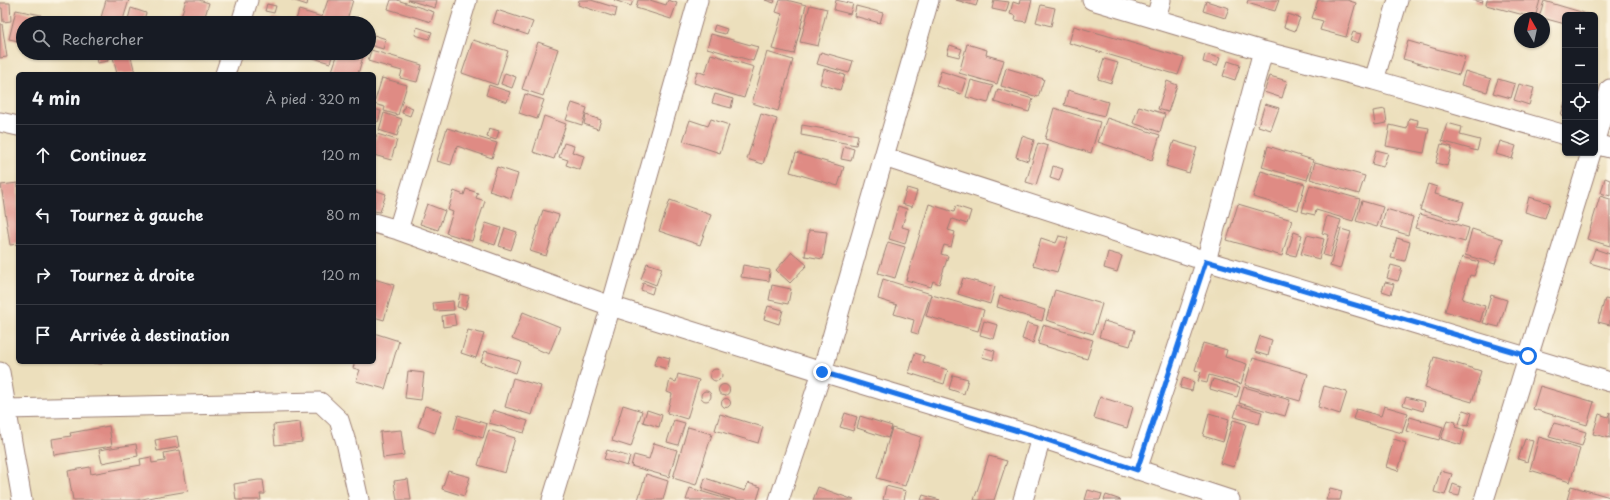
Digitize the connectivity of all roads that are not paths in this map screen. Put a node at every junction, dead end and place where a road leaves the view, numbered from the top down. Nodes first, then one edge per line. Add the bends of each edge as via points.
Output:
1 (248, 0) edge
2 (467, 0) edge
3 (698, 0) edge
4 (929, 0) edge
5 (1092, 0) edge
6 (1161, 0) edge
7 (1398, 0) edge
8 (243, 16) edge
9 (1156, 18) junction
10 (1263, 51) junction
11 (230, 60) edge
12 (226, 72) edge
13 (1374, 80) junction
14 (1610, 89) edge
15 (0, 122) edge
16 (16, 126) edge
17 (1598, 130) edge
18 (1562, 134) edge
19 (1598, 145) edge
20 (1610, 148) edge
21 (1590, 156) edge
22 (884, 157) junction
23 (376, 224) edge
24 (398, 230) junction
25 (1206, 261) junction
26 (611, 306) junction
27 (1528, 356) junction
28 (0, 372) edge
29 (822, 372) junction
30 (1610, 382) edge
31 (6, 409) junction
32 (1041, 438) junction
33 (1137, 470) junction
34 (22, 500) edge
35 (358, 500) edge
36 (552, 500) edge
37 (779, 500) edge
38 (1023, 500) edge
39 (1230, 500) edge
40 (1484, 500) edge

1 - 8 street
2 - 24 street
3 - 26 street
4 - 22 street
5 - 9 street
6 - 9 street
7 - 13 street
9 - 10 street
10 - 13 street
10 - 25 street
11 - 12 street
13 - 18 street
14 - 17 street
15 - 16 street
19 - 20 street
21 - 27 street
22 - 25 street
22 - 29 street
23 - 24 street
24 - 26 street
25 - 27 street
25 - 33 street
26 - 29 street
26 - 36 street
27 - 30 street
27 - 40 street
28 - 31 street
29 - 32 street
29 - 37 street
31 - 34 street
31 - 35 street via 320,402 339,420
32 - 33 street
32 - 38 street
33 - 39 street

